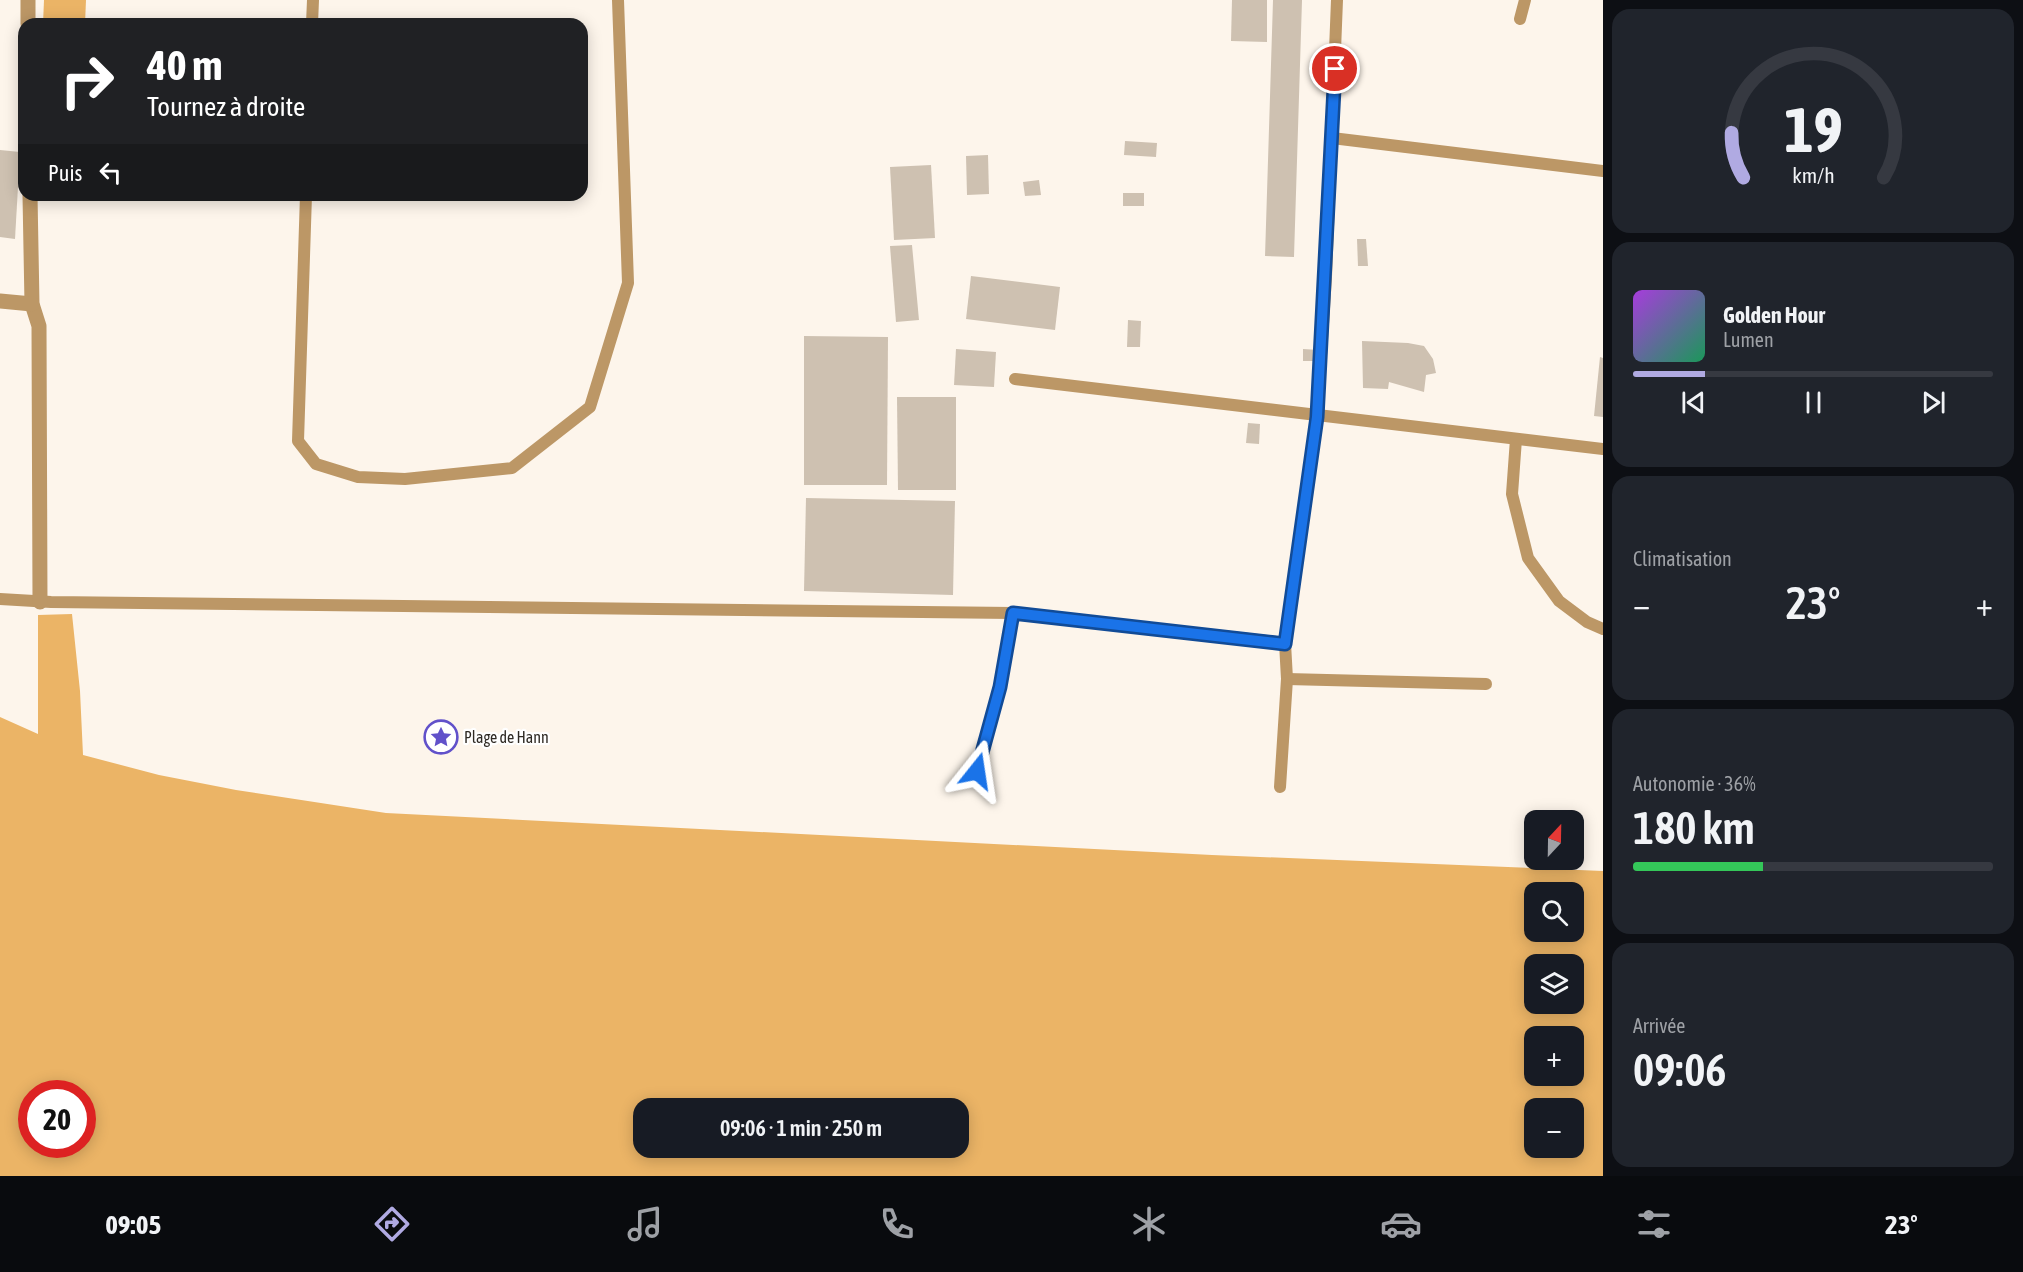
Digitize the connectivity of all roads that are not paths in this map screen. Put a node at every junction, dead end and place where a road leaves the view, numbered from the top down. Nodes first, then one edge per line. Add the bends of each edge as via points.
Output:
1 (28, 0) edge
2 (313, 0) edge
3 (618, 0) edge
4 (1337, 0) edge
5 (1525, 0) edge
6 (28, 18) edge
7 (312, 18) edge
8 (1520, 19) dead end
9 (1332, 138) junction
10 (1603, 171) edge
11 (30, 201) edge
12 (306, 201) edge
13 (0, 302) edge
14 (32, 304) junction
15 (1015, 379) dead end
16 (1317, 417) junction
17 (1516, 439) junction
18 (1603, 449) edge
19 (0, 599) edge
20 (39, 602) junction
21 (1013, 613) junction
22 (1603, 629) edge
23 (1285, 644) junction
24 (1287, 679) junction
25 (1486, 684) dead end
26 (977, 771) dead end
27 (1280, 787) dead end

1 - 6 street
2 - 7 lane
3 - 12 lane via 628,283 590,407 512,468 405,479 358,477 316,464 298,441
4 - 9 lane
5 - 8 lane
9 - 10 lane
9 - 16 lane
11 - 14 street
13 - 14 street
14 - 20 street via 39,326
15 - 16 lane
16 - 17 lane
16 - 23 lane
17 - 18 lane
17 - 22 lane via 1512,494 1528,558 1559,601
19 - 20 lane
20 - 21 lane
21 - 23 lane
21 - 26 lane via 1000,687
23 - 24 lane
24 - 25 lane
24 - 27 lane

